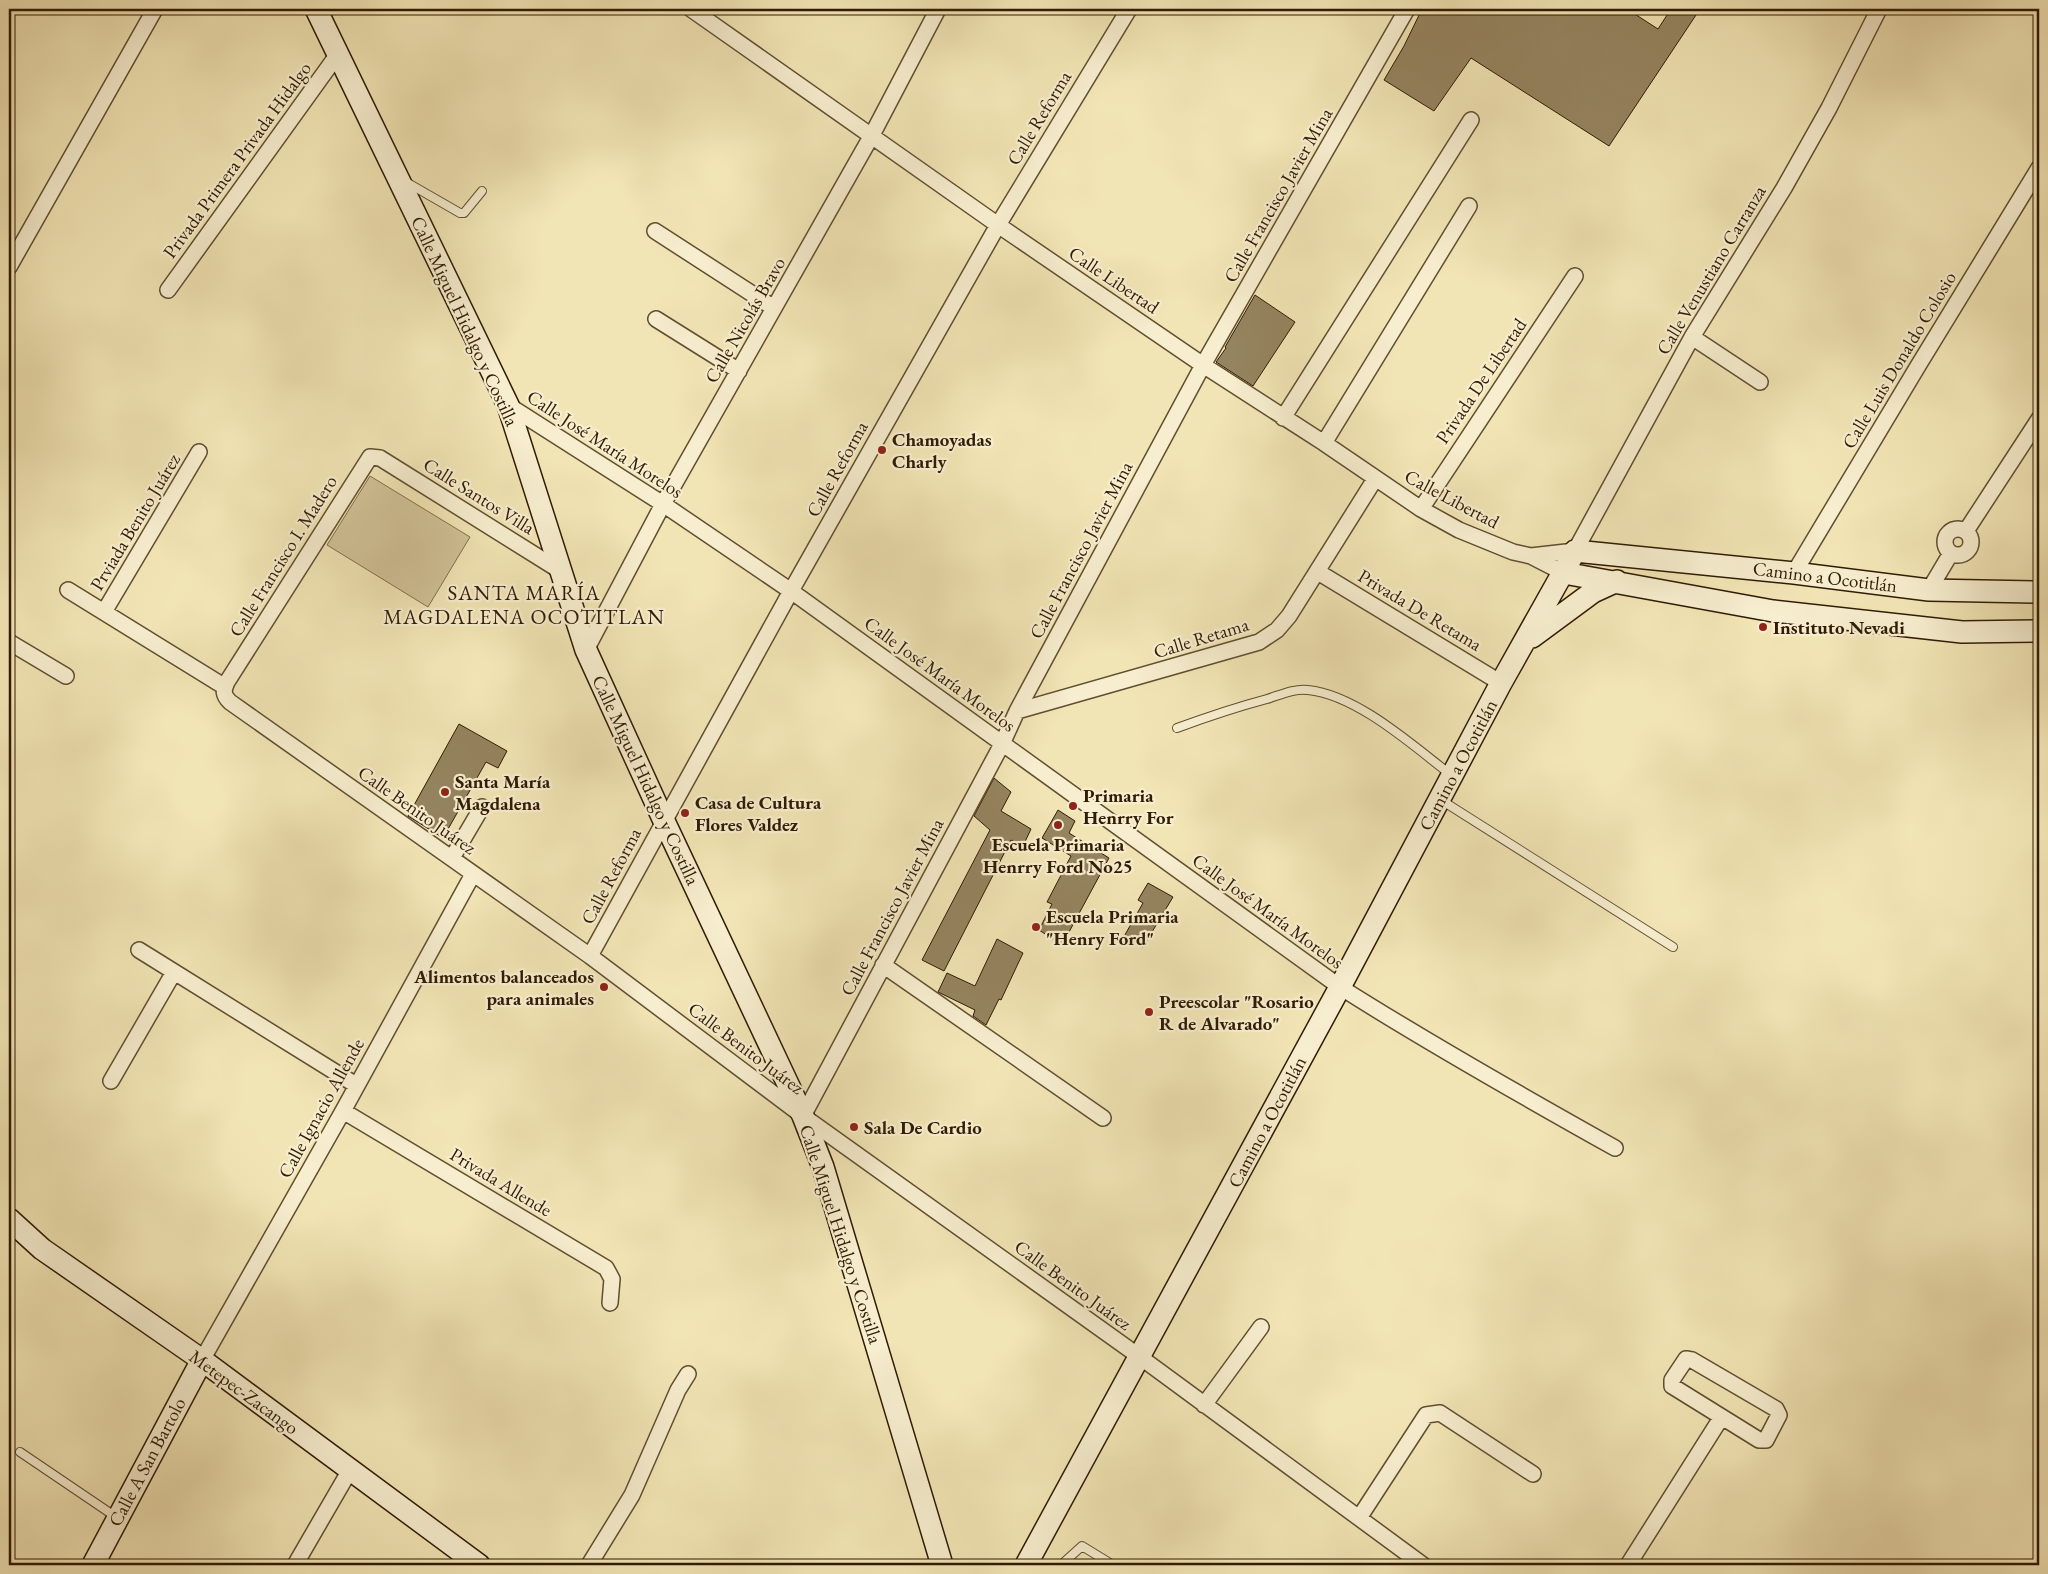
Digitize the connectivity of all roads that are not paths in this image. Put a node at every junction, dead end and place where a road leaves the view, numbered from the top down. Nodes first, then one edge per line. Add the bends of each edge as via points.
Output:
1 (155, 9) edge
2 (316, 9) edge
3 (938, 9) edge
4 (1129, 9) edge
5 (1407, 9) edge
6 (1879, 9) edge
7 (697, 10) edge
8 (338, 54) junction
9 (1472, 120) dead end
10 (872, 135) junction
11 (2039, 168) edge
12 (398, 178) junction
13 (482, 191) dead end
14 (1469, 206) dead end
15 (998, 225) junction
16 (655, 231) dead end
17 (9, 267) edge
18 (1574, 276) dead end
19 (168, 290) dead end
20 (774, 308) junction
21 (656, 319) dead end
22 (1692, 337) junction
23 (1203, 365) junction
24 (739, 371) junction
25 (1760, 382) dead end
26 (508, 405) junction
27 (1283, 418) junction
28 (2039, 419) edge
29 (1324, 443) junction
30 (199, 452) dead end
31 (376, 456) joint
32 (1375, 479) junction
33 (663, 504) junction
34 (1420, 509) junction
35 (1576, 551) junction
36 (1531, 556) junction
37 (560, 570) junction
38 (1318, 572) junction
39 (1564, 573) junction
40 (1794, 573) junction
41 (1617, 581) junction
42 (68, 590) dead end
43 (1930, 590) junction
44 (791, 591) junction
45 (2039, 592) edge
46 (104, 612) junction
47 (2039, 631) edge
48 (9, 642) edge
49 (1522, 645) junction
50 (586, 650) junction
51 (66, 676) dead end
52 (1501, 683) junction
53 (226, 685) junction
54 (1017, 711) junction
55 (1177, 728) dead end
56 (1002, 744) junction
57 (1452, 776) junction
58 (1440, 799) junction
59 (482, 807) dead end
60 (664, 821) junction
61 (452, 858) junction
62 (473, 874) junction
63 (1673, 947) dead end
64 (140, 950) dead end
65 (590, 956) junction
66 (883, 965) junction
67 (174, 972) junction
68 (1340, 987) junction
69 (111, 1081) dead end
70 (356, 1085) junction
71 (343, 1111) junction
72 (803, 1116) junction
73 (1103, 1118) dead end
74 (1615, 1148) dead end
75 (9, 1219) edge
76 (610, 1303) dead end
77 (1261, 1327) dead end
78 (1140, 1357) junction
79 (202, 1360) junction
80 (688, 1374) dead end
81 (1204, 1404) junction
82 (1721, 1418) junction
83 (20, 1452) dead end
84 (350, 1470) junction
85 (1534, 1474) dead end
86 (118, 1518) junction
87 (1358, 1518) junction
88 (1029, 1564) edge
89 (93, 1565) edge
90 (295, 1565) edge
91 (479, 1565) edge
92 (589, 1565) edge
93 (942, 1565) edge
94 (1062, 1565) edge
95 (1113, 1565) edge
96 (1423, 1565) edge
97 (1628, 1565) edge

1 - 17 street
2 - 8 main road, Calle Miguel Hidalgo y Costilla
3 - 10 street, Calle Nicolás Bravo
4 - 15 street, Calle Reforma
5 - 23 street, Calle Francisco Javier Mina
6 - 22 street, Calle Venustiano Carranza via 1784,188
7 - 10 street, Calle Libertad
8 - 12 main road, Calle Miguel Hidalgo y Costilla
8 - 19 street, Privada Primera Privada Hidalgo
9 - 27 street
10 - 15 street, Calle Libertad
10 - 20 street, Calle Nicolás Bravo
11 - 40 street, Calle Luis Donaldo Colosio
12 - 13 lane via 460,213
12 - 26 main road, Calle Miguel Hidalgo y Costilla
14 - 29 street
15 - 23 street, Calle Libertad
15 - 44 street, Calle Reforma
16 - 20 street
18 - 34 street, Privada De Libertad
20 - 24 street, Calle Nicolás Bravo
21 - 24 street
22 - 25 street
22 - 35 street, Calle Venustiano Carranza
23 - 27 street, Calle Libertad
23 - 54 street, Calle Francisco Javier Mina
24 - 33 street, Calle Nicolás Bravo
26 - 33 street, Calle José María Morelos
26 - 37 main road, Calle Miguel Hidalgo y Costilla
27 - 29 street, Calle Libertad
28 - 43 street via 1966,531 1971,545 1967,552 1959,556 1951,553
29 - 32 street, Calle Libertad
30 - 46 street, Prviada Benito Juárez
31 - 37 street, Calle Santos Villa
31 - 53 street, Calle Francisco I. Madero via 367,461
32 - 34 street, Calle Libertad
32 - 38 street, Calle Retama
33 - 44 street, Calle José María Morelos
33 - 50 street, Calle Nicolás Bravo
34 - 36 street, Calle Libertad via 1476,538
35 - 36 street, Calle Libertad
35 - 39 main road, Camino a Ocotitlán
35 - 40 main road, Camino a Ocotitlán
36 - 39 street, Calle Libertad
37 - 50 main road, Calle Miguel Hidalgo y Costilla
38 - 52 street, Privada De Retama
38 - 54 street, Calle Retama via 1289,616 1277,630 1259,642
39 - 41 main road, Camino a Ocotitlán
39 - 49 main road, Camino a Ocotitlán
40 - 43 main road, Camino a Ocotitlán
41 - 47 main road, Camino a Ocotitlán via 1792,613 1962,632
41 - 49 main road via 1593,592
42 - 46 street
43 - 45 main road, Camino a Ocotitlán
44 - 56 street, Calle José María Morelos
44 - 60 street, Calle Reforma
46 - 53 street
48 - 51 street
49 - 52 main road, Camino a Ocotitlán
50 - 60 main road, Calle Miguel Hidalgo y Costilla
52 - 57 main road, Camino a Ocotitlán
53 - 61 street, Calle Benito Juárez via 223,692 230,702
54 - 56 street, Calle Francisco Javier Mina
55 - 57 lane via 1294,691 1307,690 1330,695 1391,728
56 - 66 street, Calle Francisco Javier Mina
56 - 68 street, Calle José María Morelos
57 - 58 main road, Camino a Ocotitlán
58 - 63 lane
58 - 68 main road, Camino a Ocotitlán
59 - 61 street
60 - 65 street, Calle Reforma
60 - 72 main road, Calle Miguel Hidalgo y Costilla
61 - 62 street, Calle Benito Juárez
62 - 65 street, Calle Benito Juárez
62 - 70 street, Calle Ignacio Allende
64 - 67 street
65 - 72 street, Calle Benito Juárez
66 - 72 street, Calle Francisco Javier Mina
66 - 73 street
67 - 69 street
67 - 70 street
68 - 74 street, Calle José María Morelos via 1412,1033
68 - 78 main road, Camino a Ocotitlán
70 - 71 street, Calle Ignacio Allende
71 - 76 street, Privada Allende via 606,1268 612,1279
71 - 79 street, Calle Ignacio Allende
72 - 78 street, Calle Benito Juárez
72 - 93 main road, Calle Miguel Hidalgo y Costilla via 823,1167
75 - 79 main road, Metepec-Zacango via 42,1249
77 - 81 street
78 - 81 street, Calle Benito Juárez
78 - 88 main road, Camino a Ocotitlán
79 - 84 main road, Metepec-Zacango
79 - 86 main road, Calle A San Bartolo
80 - 92 street via 632,1495
81 - 87 street, Calle Benito Juárez
82 - 82 street via 1672,1386 1672,1380 1686,1359 1776,1409 1779,1415 1769,1437 1762,1441
82 - 97 street
83 - 86 lane
84 - 90 street
84 - 91 main road, Metepec-Zacango
85 - 87 street via 1440,1413 1426,1415
86 - 89 main road, Calle A San Bartolo
87 - 96 street, Calle Benito Juárez
94 - 95 lane via 1082,1546

